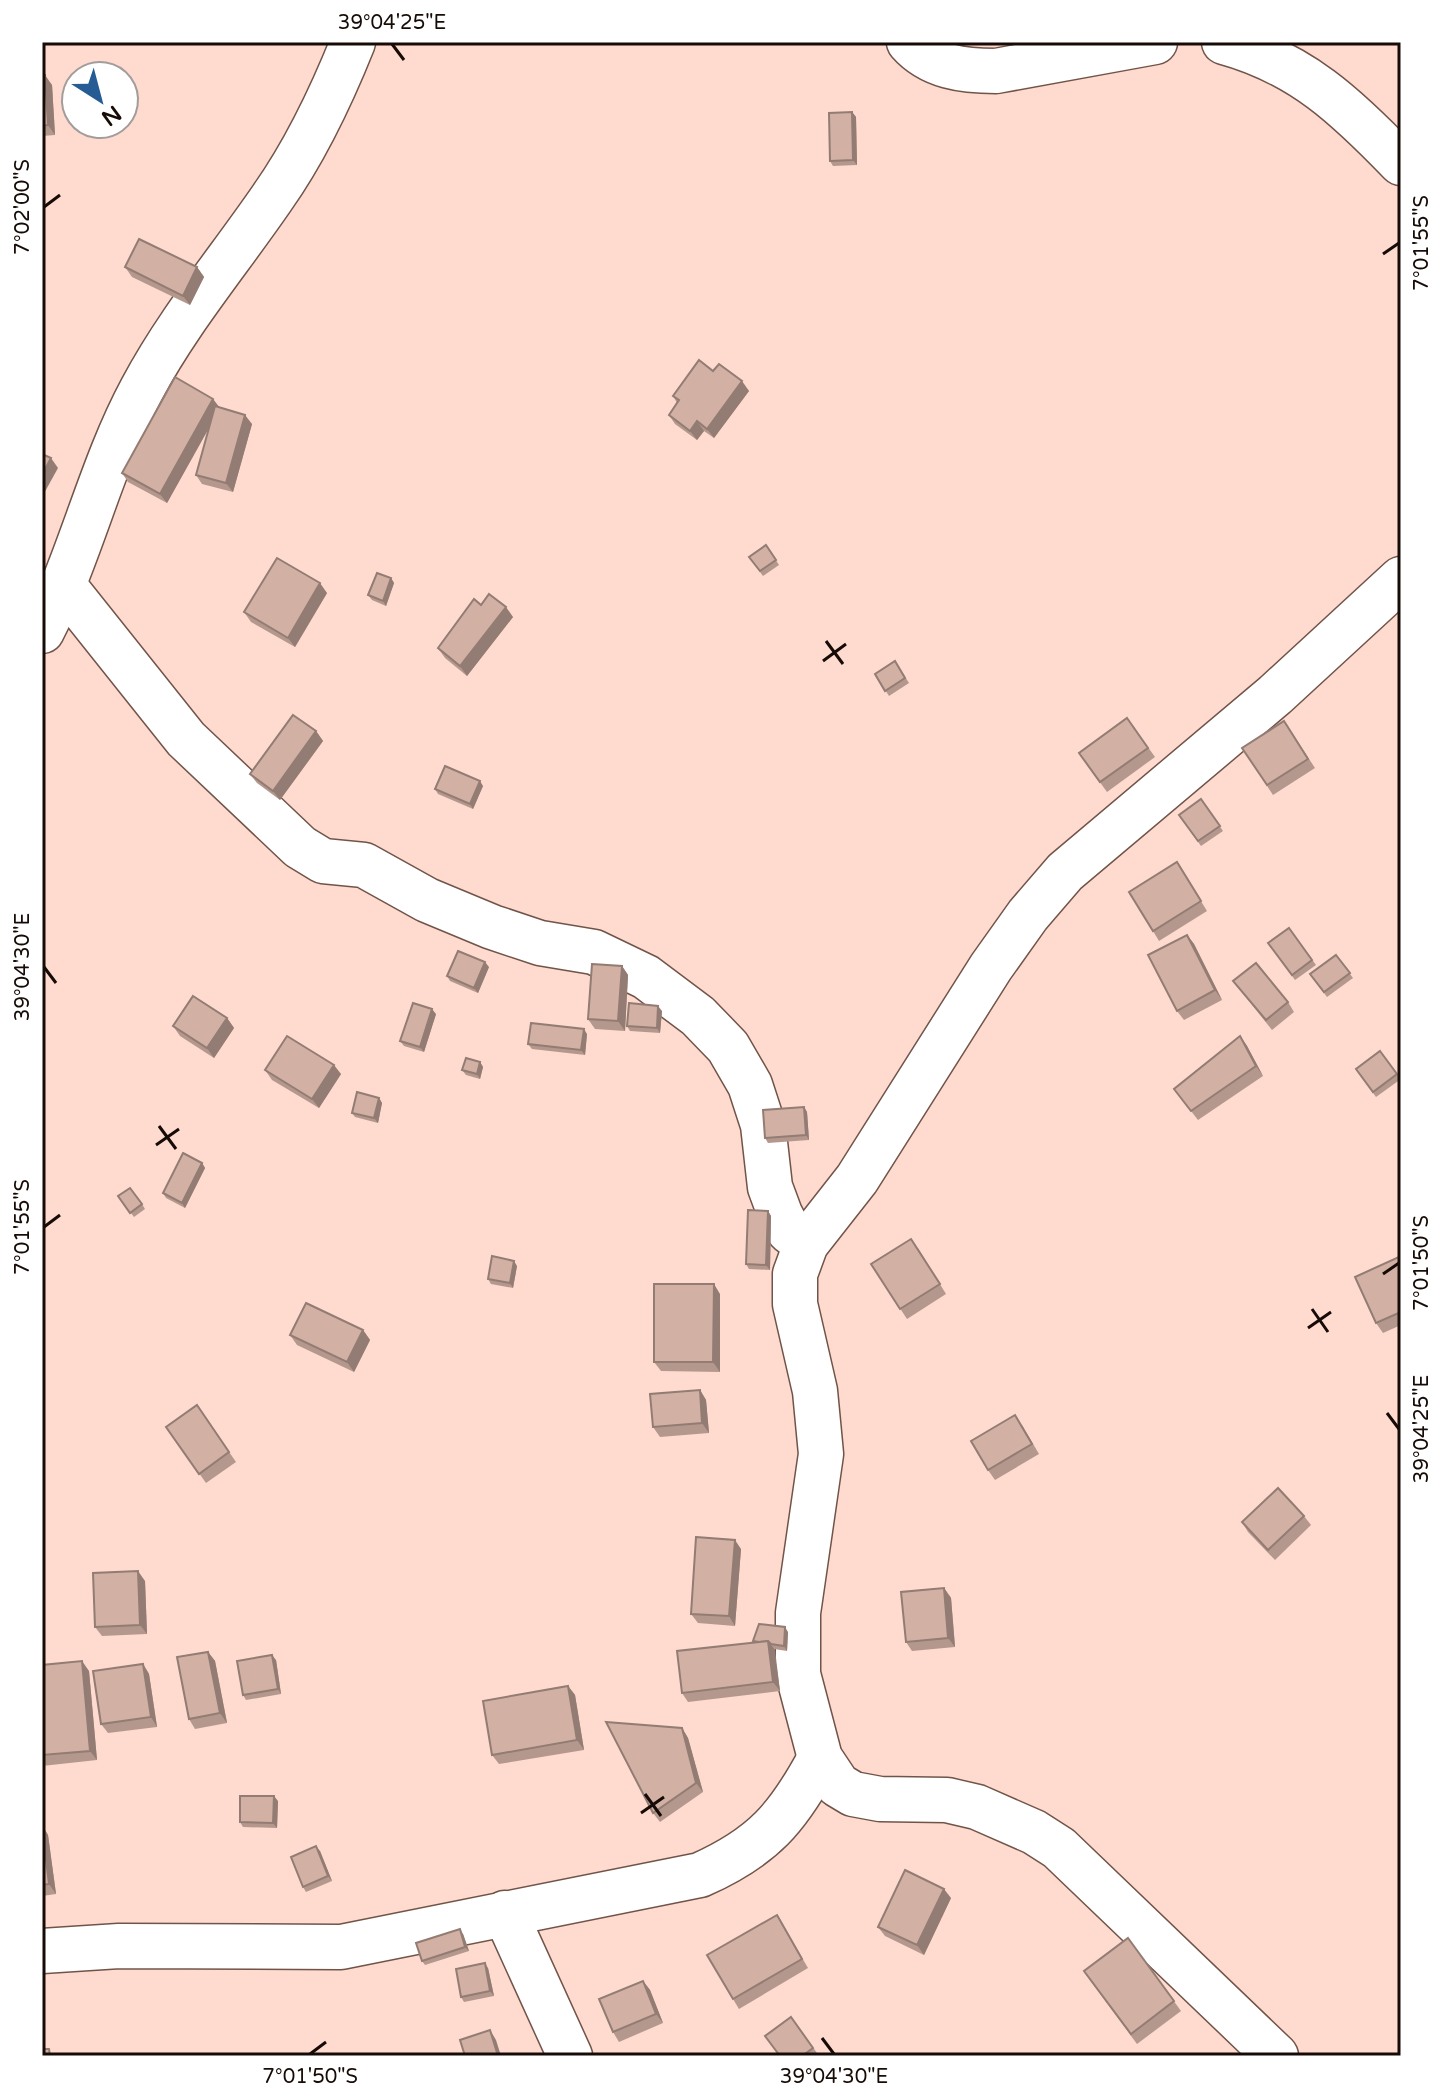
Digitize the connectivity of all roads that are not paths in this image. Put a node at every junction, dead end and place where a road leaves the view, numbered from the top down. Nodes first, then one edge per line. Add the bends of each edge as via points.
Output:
1 (353, 42) edge
2 (909, 42) edge
3 (1155, 42) edge
4 (1224, 42) edge
5 (1401, 163) edge
6 (1401, 579) edge
7 (64, 586) junction
8 (42, 631) edge
9 (806, 1244) junction
10 (820, 1758) junction
11 (505, 1913) junction
12 (42, 1951) edge
13 (570, 2056) edge
14 (1276, 2056) edge

1 - 7 street via 301,153 192,306 141,390
2 - 3 street via 943,65 996,71
4 - 5 street via 1274,58 1320,88
6 - 9 street via 1275,695 1065,872 991,967 857,1179
7 - 8 street
7 - 9 street via 186,739 300,847 323,861 364,865 427,900 492,927 540,943 594,952 646,977 698,1016 728,1047 750,1085 763,1125 770,1187 789,1231
9 - 10 street via 795,1274 795,1304 815,1391 821,1454 798,1613 798,1674
10 - 11 street via 783,1820 733,1860 700,1875
10 - 14 street via 838,1785 853,1794 977,1807 1059,1848
11 - 12 street via 341,1947
11 - 13 street

